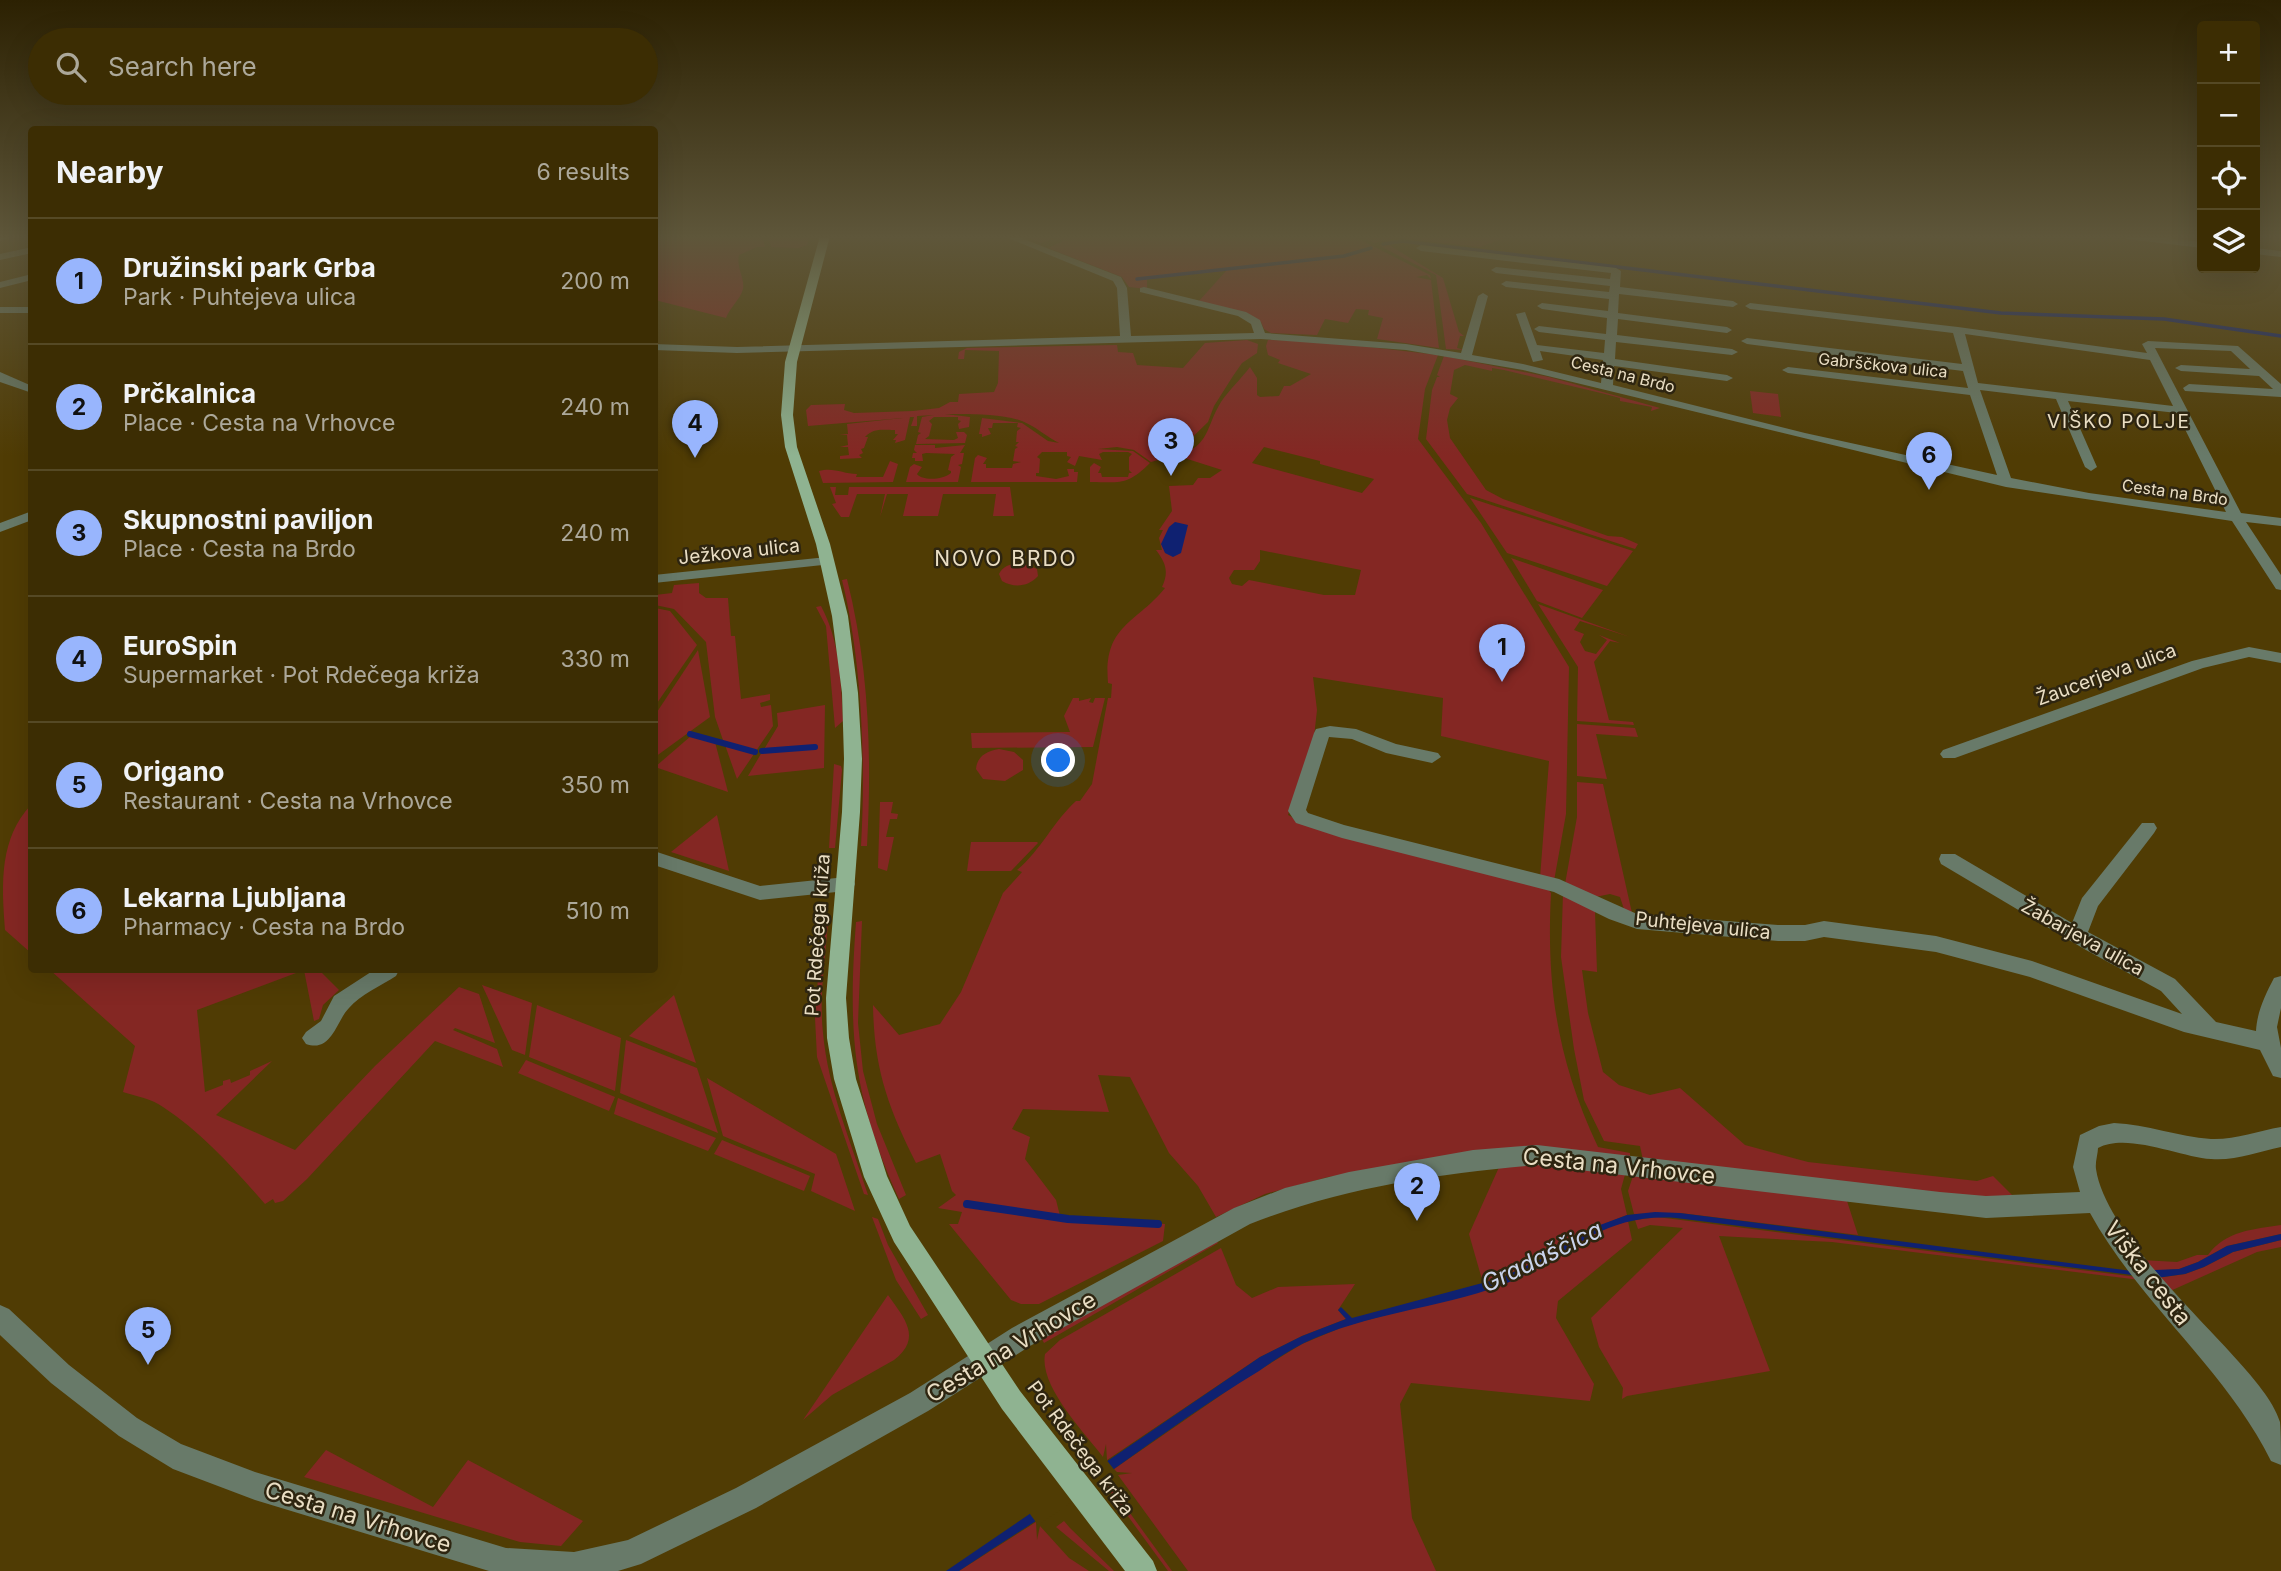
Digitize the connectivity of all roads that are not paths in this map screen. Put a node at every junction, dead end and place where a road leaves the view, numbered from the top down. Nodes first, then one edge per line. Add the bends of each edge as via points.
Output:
1 (806, 309) edge
2 (1124, 309) edge
3 (1223, 309) edge
4 (1479, 309) edge
5 (1566, 309) edge
6 (1614, 309) edge
7 (1779, 309) edge
8 (0, 310) edge
9 (28, 310) edge
10 (1521, 314) dead end
11 (1613, 316) junction
12 (1539, 329) dead end
13 (1727, 330) dead end
14 (1958, 330) junction
15 (1261, 336) junction
16 (1611, 337) junction
17 (1126, 341) junction
18 (1747, 341) dead end
19 (661, 347) edge
20 (1540, 348) dead end
21 (795, 349) junction
22 (1732, 352) dead end
23 (1466, 356) junction
24 (2153, 357) junction
25 (1609, 360) junction
26 (1969, 368) junction
27 (2180, 368) dead end
28 (1788, 370) dead end
29 (1541, 372) junction
30 (2262, 373) junction
31 (2281, 374) edge
32 (0, 375) edge
33 (1727, 377) dead end
34 (1607, 387) junction
35 (28, 388) edge
36 (2189, 388) dead end
37 (1975, 389) junction
38 (2281, 392) edge
39 (2061, 397) junction
40 (2180, 410) junction
41 (2091, 467) dead end
42 (2006, 483) junction
43 (28, 517) edge
44 (2236, 518) junction
45 (2281, 522) edge
46 (0, 528) edge
47 (827, 561) junction
48 (658, 579) edge
49 (2281, 586) edge
50 (2281, 658) edge
51 (1949, 754) dead end
52 (1432, 757) dead end
53 (2148, 828) dead end
54 (658, 859) edge
55 (1948, 859) dead end
56 (846, 884) junction
57 (2077, 935) junction
58 (384, 973) edge
59 (2281, 984) edge
60 (2209, 1028) junction
61 (313, 1038) dead end
62 (2266, 1042) junction
63 (2281, 1068) edge
64 (2281, 1137) edge
65 (2096, 1202) junction
66 (0, 1318) edge
67 (984, 1360) junction
68 (2281, 1451) edge
69 (1143, 1571) edge

1 - 21 main road, Pot Rdečega križa
2 - 17 street
3 - 15 street via 1256,323
4 - 23 street
5 - 11 street
6 - 11 street
7 - 14 street
8 - 9 street
10 - 29 street
11 - 13 street
11 - 16 street
12 - 16 street
14 - 24 street
14 - 26 street, Gabrščkova ulica
15 - 17 street, Cesta na Brdo
15 - 23 street, Cesta na Brdo via 1374,343
16 - 22 street
16 - 25 street
17 - 21 street, Cesta na Brdo
18 - 26 street, Gabrščkova ulica
19 - 21 street, Cesta na Brdo
20 - 25 street
21 - 47 main road, Pot Rdečega križa via 788,387 788,430
23 - 29 street, Cesta na Brdo
24 - 30 street via 2148,344 2234,348
24 - 40 street
25 - 33 street
25 - 34 street
26 - 37 street, Gabrščkova ulica
27 - 30 street
28 - 37 street, Gabrščkova ulica
29 - 34 street, Cesta na Brdo
30 - 31 street
30 - 38 street
32 - 35 street
34 - 42 street, Cesta na Brdo
36 - 38 street
37 - 39 street
37 - 42 street, Gabrščkova ulica
39 - 40 street
39 - 41 street
40 - 44 street
42 - 44 street, Cesta na Brdo
43 - 46 street
44 - 45 street, Cesta na Brdo
44 - 49 street
47 - 48 street, Ježkova ulica
47 - 56 main road, Pot Rdečega križa via 843,635 852,729
50 - 51 street, Žaucerjeva ulica via 2249,652 2198,664
52 - 60 street, Puhtejeva ulica via 1387,747 1373,738 1322,733 1297,811 1303,818 1342,831 1559,886 1637,921 1778,933 1824,929 1936,944 2032,969
53 - 57 street via 2090,903
54 - 56 street via 760,893
55 - 57 street, Žabarjeva ulica
56 - 67 main road, Pot Rdečega križa via 836,1019 853,1107 876,1177 902,1234
57 - 60 street, Žabarjeva ulica via 2168,985
58 - 61 street via 341,1002 328,1027
59 - 62 street via 2264,1027
60 - 62 street, Puhtejeva ulica
62 - 63 street
64 - 65 street, Viška cesta via 2225,1149 2139,1135 2095,1137 2085,1146 2084,1162
65 - 67 street, Cesta na Vrhovce via 1986,1207 1567,1157 1473,1160 1349,1183 1285,1199 1242,1216
65 - 68 street, Viška cesta via 2132,1259 2239,1382
66 - 67 street, Cesta na Vrhovce via 60,1374 173,1455 255,1486 506,1562 547,1567 617,1559 659,1542 872,1429
67 - 69 main road, Pot Rdečega križa

